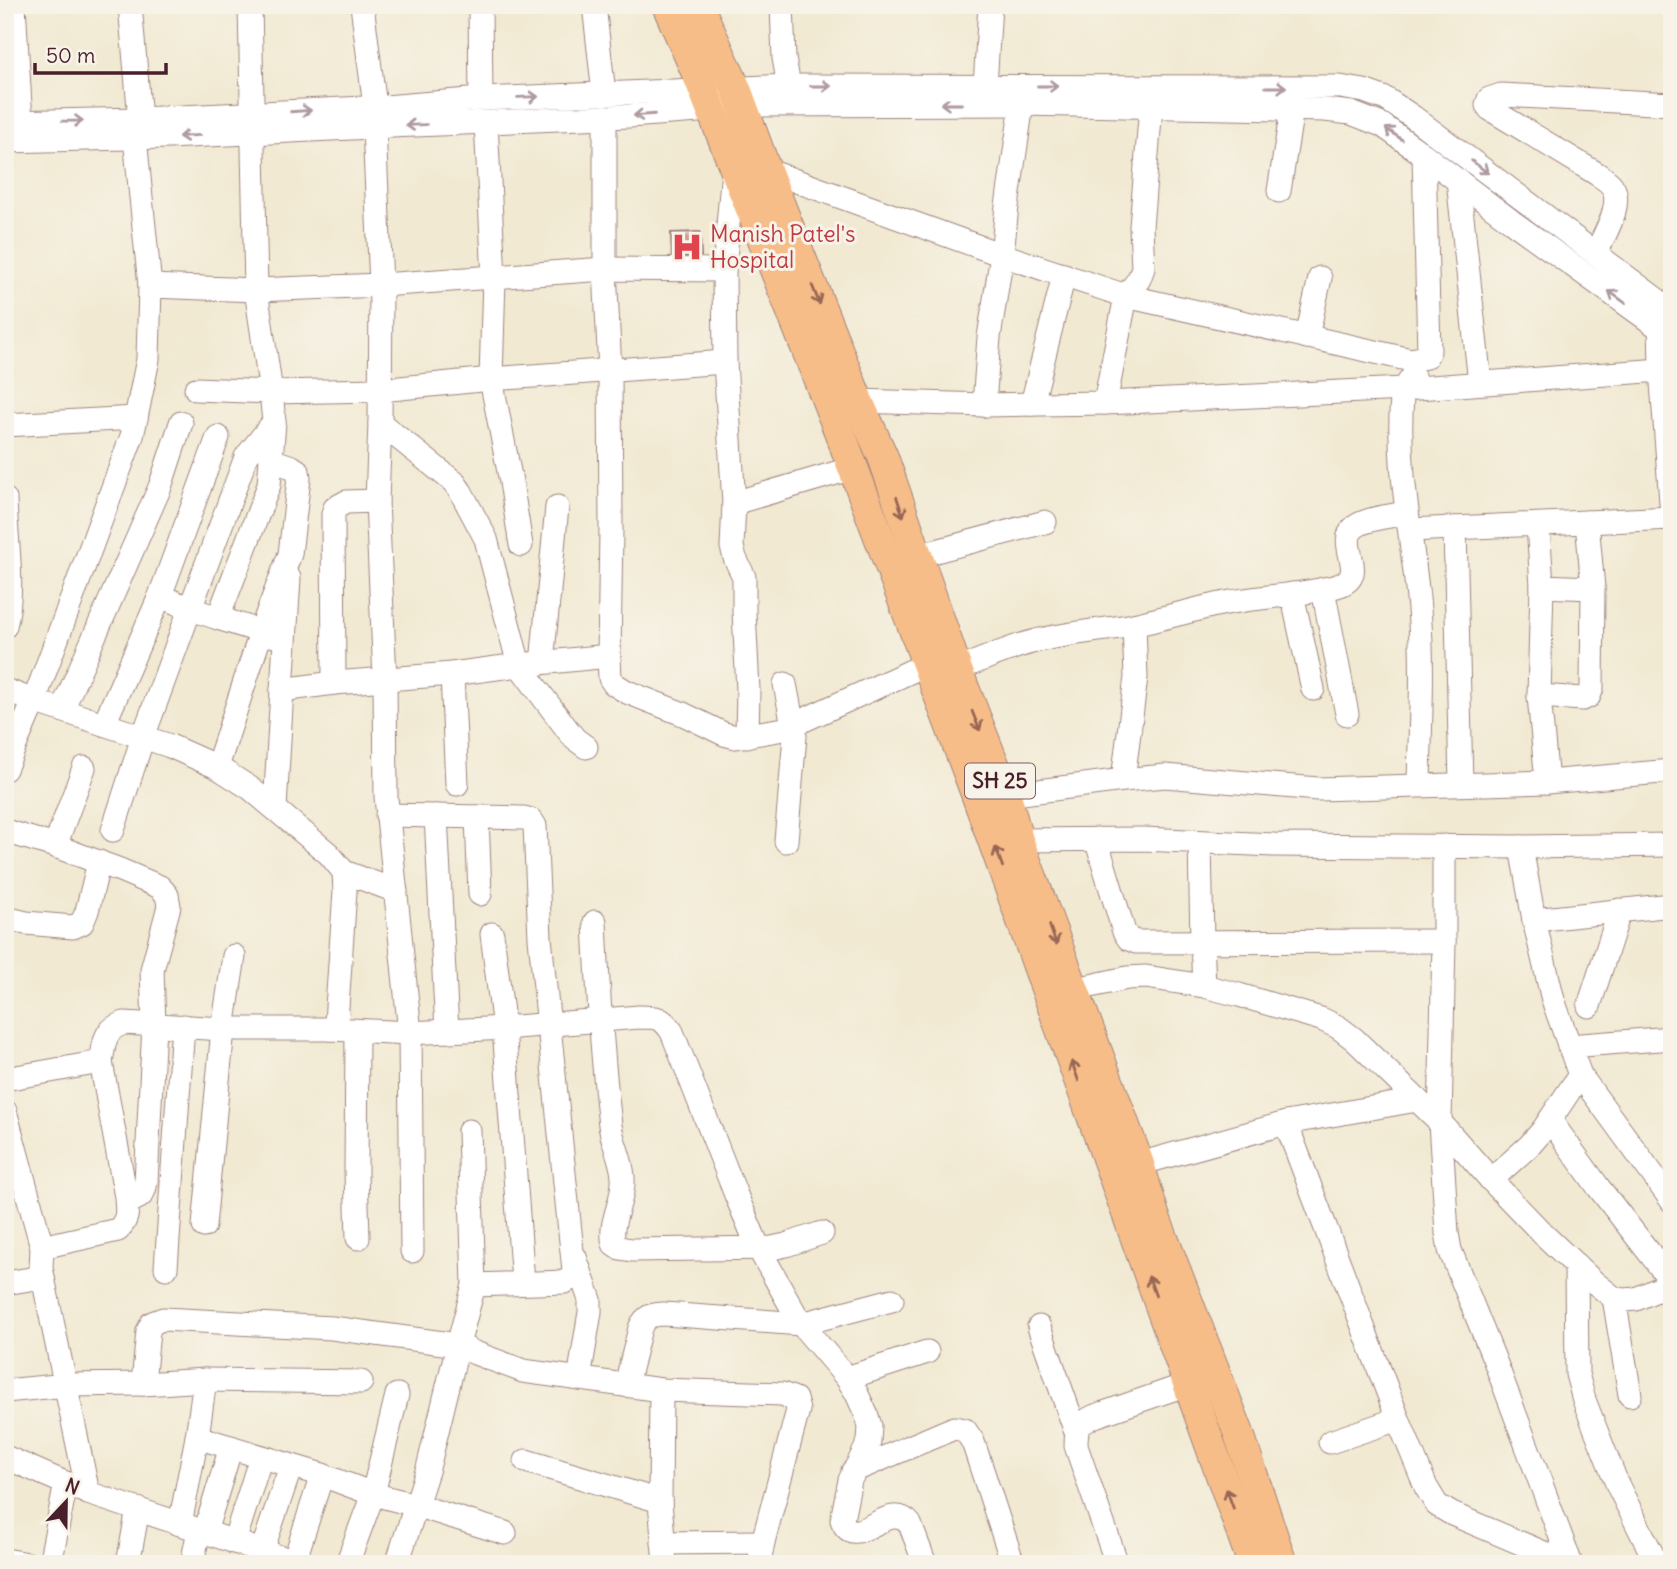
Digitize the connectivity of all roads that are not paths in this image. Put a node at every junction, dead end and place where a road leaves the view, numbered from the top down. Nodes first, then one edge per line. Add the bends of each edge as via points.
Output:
1 (14, 5) edge
2 (130, 5) edge
3 (250, 5) edge
4 (362, 5) edge
5 (480, 5) edge
6 (594, 5) edge
7 (667, 5) edge
8 (698, 5) edge
9 (782, 5) edge
10 (990, 5) edge
11 (789, 86) junction
12 (985, 86) junction
13 (604, 94) junction
14 (740, 97) junction
15 (708, 100) junction
16 (1022, 104) junction
17 (1672, 104) edge
18 (1151, 106) junction
19 (1292, 109) junction
20 (484, 111) junction
21 (374, 117) junction
22 (605, 117) junction
23 (13, 122) edge
24 (252, 124) junction
25 (137, 129) junction
26 (5, 141) edge
27 (1424, 155) junction
28 (733, 166) junction
29 (766, 170) junction
30 (1458, 180) junction
31 (1279, 191) dead end
32 (1596, 253) junction
33 (1002, 255) junction
34 (605, 269) junction
35 (724, 270) junction
36 (1065, 275) junction
37 (494, 278) junction
38 (1321, 278) dead end
39 (381, 285) junction
40 (149, 286) junction
41 (256, 290) junction
42 (1126, 296) junction
43 (1666, 320) edge
44 (1307, 337) junction
45 (1426, 357) junction
46 (725, 362) junction
47 (1661, 370) junction
48 (610, 371) junction
49 (491, 379) junction
50 (1480, 383) junction
51 (196, 389) dead end
52 (1404, 389) junction
53 (380, 390) junction
54 (271, 392) junction
55 (858, 401) junction
56 (1105, 403) junction
57 (1032, 404) junction
58 (984, 405) junction
59 (136, 418) junction
60 (274, 422) junction
61 (181, 423) dead end
62 (380, 423) junction
63 (5, 425) edge
64 (218, 437) dead end
65 (271, 460) junction
66 (853, 468) junction
67 (5, 499) edge
68 (377, 501) junction
69 (734, 503) junction
70 (557, 507) dead end
71 (1672, 516) edge
72 (1408, 522) junction
73 (1587, 522) junction
74 (1045, 523) dead end
75 (1538, 525) junction
76 (1455, 528) junction
77 (521, 545) dead end
78 (290, 554) junction
79 (917, 556) junction
80 (1542, 586) junction
81 (1593, 587) junction
82 (1323, 589) junction
83 (1292, 594) junction
84 (160, 596) junction
85 (191, 610) junction
86 (218, 618) junction
87 (1134, 625) junction
88 (5, 626) edge
89 (261, 632) junction
90 (285, 639) junction
91 (609, 656) junction
92 (530, 664) junction
93 (939, 671) junction
94 (452, 674) junction
95 (385, 679) junction
96 (334, 683) junction
97 (785, 684) dead end
98 (1313, 689) dead end
99 (5, 690) edge
100 (282, 690) junction
101 (1539, 696) junction
102 (34, 701) junction
103 (62, 710) junction
104 (1347, 714) dead end
105 (104, 724) junction
106 (793, 724) junction
107 (747, 736) junction
108 (143, 737) junction
109 (586, 747) dead end
110 (217, 767) junction
111 (84, 768) dead end
112 (5, 769) edge
113 (1672, 771) edge
114 (1123, 780) junction
115 (1547, 782) junction
116 (457, 784) dead end
117 (1461, 784) junction
118 (1419, 785) junction
119 (992, 797) junction
120 (275, 808) junction
121 (387, 816) junction
122 (436, 816) junction
123 (477, 817) junction
124 (113, 830) dead end
125 (5, 831) edge
126 (1096, 839) junction
127 (1018, 840) junction
128 (786, 841) dead end
129 (1200, 842) junction
130 (1672, 845) edge
131 (55, 846) junction
132 (1444, 846) junction
133 (1521, 847) junction
134 (99, 862) junction
135 (344, 872) junction
136 (396, 891) junction
137 (481, 894) dead end
138 (1672, 905) edge
139 (1620, 911) junction
140 (5, 918) edge
141 (1534, 920) junction
142 (595, 922) dead end
143 (492, 934) dead end
144 (1202, 941) junction
145 (1444, 942) junction
146 (234, 956) dead end
147 (1204, 986) junction
148 (1060, 993) junction
149 (1589, 1006) dead end
150 (600, 1021) junction
151 (154, 1025) junction
152 (549, 1025) junction
153 (183, 1026) junction
154 (504, 1028) junction
155 (223, 1029) junction
156 (331, 1029) junction
157 (357, 1031) junction
158 (447, 1031) junction
159 (410, 1032) junction
160 (1672, 1038) edge
161 (1569, 1046) junction
162 (101, 1062) junction
163 (1580, 1075) junction
164 (5, 1079) edge
165 (1417, 1100) junction
166 (5, 1111) edge
167 (1550, 1120) junction
168 (1440, 1122) junction
169 (1286, 1123) junction
170 (470, 1131) dead end
171 (1139, 1164) junction
172 (1491, 1180) junction
173 (127, 1200) junction
174 (1672, 1200) edge
175 (204, 1226) dead end
176 (822, 1233) dead end
177 (358, 1238) dead end
178 (759, 1249) junction
179 (411, 1251) dead end
180 (574, 1254) junction
181 (42, 1264) junction
182 (1576, 1265) junction
183 (166, 1268) dead end
184 (5, 1271) edge
185 (523, 1282) junction
186 (1672, 1282) edge
187 (5, 1283) edge
188 (474, 1285) junction
189 (1614, 1298) junction
190 (892, 1300) dead end
191 (801, 1324) junction
192 (1039, 1327) dead end
193 (458, 1345) junction
194 (927, 1352) dead end
195 (847, 1378) junction
196 (579, 1379) junction
197 (205, 1380) junction
198 (361, 1382) dead end
199 (142, 1384) junction
200 (1188, 1384) junction
201 (66, 1385) junction
202 (626, 1385) junction
203 (661, 1390) junction
204 (5, 1391) edge
205 (397, 1395) dead end
206 (1630, 1395) dead end
207 (1398, 1419) junction
208 (1076, 1432) junction
209 (197, 1437) junction
210 (1330, 1442) dead end
211 (231, 1447) junction
212 (5, 1457) edge
213 (261, 1457) junction
214 (526, 1461) dead end
215 (291, 1466) junction
216 (853, 1471) junction
217 (322, 1475) junction
218 (66, 1483) junction
219 (88, 1493) junction
220 (373, 1494) junction
221 (660, 1501) junction
222 (415, 1505) junction
223 (138, 1509) junction
224 (195, 1528) junction
225 (505, 1533) dead end
226 (245, 1550) edge
227 (664, 1553) edge
228 (761, 1553) edge
229 (5, 1560) edge
230 (297, 1563) edge
231 (28, 1564) edge
232 (50, 1564) edge
233 (128, 1564) edge
234 (192, 1564) edge
235 (347, 1564) edge
236 (397, 1564) edge
237 (925, 1564) edge
238 (1013, 1564) edge
239 (1117, 1564) edge
240 (1253, 1564) edge
241 (1282, 1564) edge
242 (1571, 1564) edge
243 (1657, 1564) edge

1 - 23 street
2 - 25 street
3 - 24 street
4 - 21 street
5 - 20 street
6 - 13 street
7 - 15 main road
8 - 14 main road, SH 25
9 - 11 street
10 - 12 street
11 -> 12 street
11 - 14 street
12 -> 32 street via 1340,87 1363,92 1386,99 1413,117
13 - 15 street
20 -> 13 street
14 - 15 street
16 -> 14 street
14 - 29 main road, SH 25
15 -> 22 street
15 - 28 main road
16 - 18 street
16 - 33 street
17 - 32 street via 1501,95 1489,99 1490,109 1611,184 1617,196 1615,209
18 - 19 street
18 - 42 street via 1141,227 1143,268
27 -> 19 street via 1367,118
19 - 31 street
20 - 21 street
20 - 22 street
20 - 37 street
21 - 24 street
21 - 39 street
22 - 34 street
23 -> 25 street
24 - 25 street
24 - 41 street
25 - 26 street
25 - 40 street
27 - 30 street
27 - 45 street
28 - 35 street
28 - 66 main road
29 - 33 street
29 -> 55 main road, SH 25
43 -> 30 street via 1511,221
30 - 50 street
32 - 43 street
33 - 36 street
33 - 58 street
34 - 35 street
34 - 37 street
34 - 48 street
35 - 46 street
36 - 42 street
36 - 57 street
37 - 39 street
37 - 49 street
38 - 44 street
39 - 41 street
39 - 53 street
40 - 41 street
40 - 59 street via 148,359
41 - 54 street
42 - 44 street
42 - 56 street
43 - 47 street
44 - 45 street via 1411,360
45 - 52 street
46 - 48 street
46 - 69 street
47 - 50 street
47 - 71 street
48 - 49 street
48 - 91 street
49 - 53 street
49 - 77 street
50 - 52 street
51 - 54 street
52 - 56 street
52 - 72 street via 1402,480
53 - 54 street
53 - 62 street
54 - 60 street
55 - 58 street
55 -> 79 main road, SH 25
56 - 57 street
57 - 58 street
59 - 63 street
59 - 102 street
60 - 65 street
60 - 85 street via 246,457
61 - 103 street via 160,488
62 - 68 street
62 - 92 street via 461,492 486,539
64 - 84 street
65 - 78 street via 298,471
65 - 86 street via 269,485
66 - 69 street
66 - 93 main road
67 - 88 street via 9,577
68 - 95 street
68 - 96 street via 346,502 333,514
69 - 107 street via 732,547 744,577
70 - 92 street
71 - 73 street
72 - 76 street
72 - 82 street via 1364,522 1353,528 1347,541 1353,562 1349,579
72 - 118 street via 1419,611
73 - 75 street
73 - 81 street
74 - 79 street
75 - 76 street
75 - 80 street
76 - 117 street
78 - 89 street
78 - 90 street
79 - 93 main road, SH 25
80 - 81 street
80 - 101 street
81 - 101 street via 1589,696 1572,700
82 - 83 street
82 - 104 street
83 - 87 street via 1223,603
83 - 98 street
84 - 85 street
84 - 105 street
85 - 86 street
85 - 108 street
86 - 89 street
87 - 93 street via 1031,642
87 - 114 street via 1136,677
89 - 90 street
89 - 110 street
90 - 100 street
91 - 92 street
91 - 107 street via 610,678 620,689 724,734
92 - 94 street
92 - 109 street via 567,729
93 - 106 street
93 - 119 main road, SH 25
94 - 95 street
94 - 116 street
95 - 96 street
95 - 121 street
96 - 100 street
97 - 106 street
99 - 102 street
100 - 120 street
101 - 115 street
102 - 103 street
102 - 112 street
103 - 105 street
105 - 108 street
106 - 107 street
106 - 128 street
108 - 110 street
108 - 124 street
110 - 120 street
111 - 131 street
113 - 115 street
114 - 118 street via 1165,776 1318,789
114 - 119 street
115 - 117 street
117 - 118 street
119 - 127 main road, SH 25
148 -> 119 main road
120 - 135 street via 329,853
121 - 122 street
121 - 136 street
122 - 123 street
122 - 158 street
123 - 137 street
123 - 152 street via 524,818 535,825
125 - 131 street
126 - 127 street
126 - 129 street
126 - 144 street via 1129,939
127 -> 148 main road, SH 25
129 - 132 street
129 - 144 street
130 - 133 street
131 - 134 street
132 - 133 street
132 - 145 street
133 - 141 street
134 - 140 street via 82,923 73,928
134 - 151 street via 160,887 167,895 169,906 152,970
135 - 136 street
135 - 156 street via 336,1022
136 - 159 street
138 - 139 street
139 - 141 street
139 - 149 street
141 - 161 street
142 - 150 street
143 - 154 street
144 - 145 street
144 - 147 street
145 - 168 street
146 - 155 street
147 - 148 street via 1146,977
147 - 165 street via 1338,1027
148 - 171 main road, SH 25
200 -> 148 main road
150 - 152 street
150 - 178 street via 639,1017 665,1021
150 - 178 street via 610,1129 624,1180 612,1228 614,1244 632,1250
151 - 153 street
151 - 162 street via 115,1026 108,1032
151 - 173 street via 145,1191 135,1200
152 - 154 street
152 - 180 street
153 - 155 street
153 - 183 street
154 - 158 street
154 - 185 street
155 - 156 street
155 - 175 street
156 - 157 street
157 - 159 street
157 - 177 street
158 - 159 street
159 - 179 street
160 - 161 street
161 - 163 street
162 - 164 street
162 - 173 street
163 - 167 street
163 - 174 street
165 - 168 street
165 - 169 street
166 - 181 street
167 - 172 street
167 - 186 street
168 - 172 street
168 - 242 street via 1450,1250
169 - 171 street
169 - 207 street
170 - 188 street
171 - 241 main road, SH 25 via 1154,1215 1238,1430
172 - 182 street
173 - 181 street via 126,1222 118,1230
176 - 178 street
178 - 191 street
180 - 185 street via 575,1271 565,1282
180 - 196 street via 590,1300
181 - 184 street
181 - 187 street
181 - 201 street
182 - 189 street
182 - 243 street via 1577,1374 1584,1401 1618,1486
185 - 188 street
186 - 189 street via 1636,1299
188 - 193 street
189 - 206 street
190 - 191 street
191 - 195 street
191 - 202 street via 652,1314 640,1328
192 - 208 street
193 - 196 street via 523,1371
193 - 199 street via 332,1328 163,1319 152,1323 148,1331
193 - 222 street
194 - 195 street
195 - 216 street via 870,1426 869,1442
196 - 202 street
197 - 198 street
197 - 199 street
197 - 209 street
199 - 201 street
200 - 208 street via 1095,1416 1081,1423
240 -> 200 main road
201 - 204 street
201 - 219 street
202 - 203 street
203 - 221 street
203 - 228 street via 782,1394 795,1399 798,1410
205 - 220 street
207 - 210 street
207 - 242 street via 1437,1504
208 - 239 street via 1076,1446
209 - 211 street
209 - 224 street
211 - 213 street
211 - 224 street
212 - 218 street
213 - 215 street
213 - 226 street
214 - 221 street
215 - 217 street
215 - 226 street
216 - 237 street via 844,1525 855,1531 892,1516 906,1518
216 - 238 street via 960,1427 973,1442
217 - 220 street
217 - 230 street
218 - 219 street
218 - 232 street
219 - 223 street
220 - 222 street
220 - 235 street
221 - 227 street
222 - 225 street
222 - 236 street
223 - 224 street
223 - 233 street
224 - 226 street
224 - 234 street
226 - 230 street
227 - 228 street
229 - 231 street

